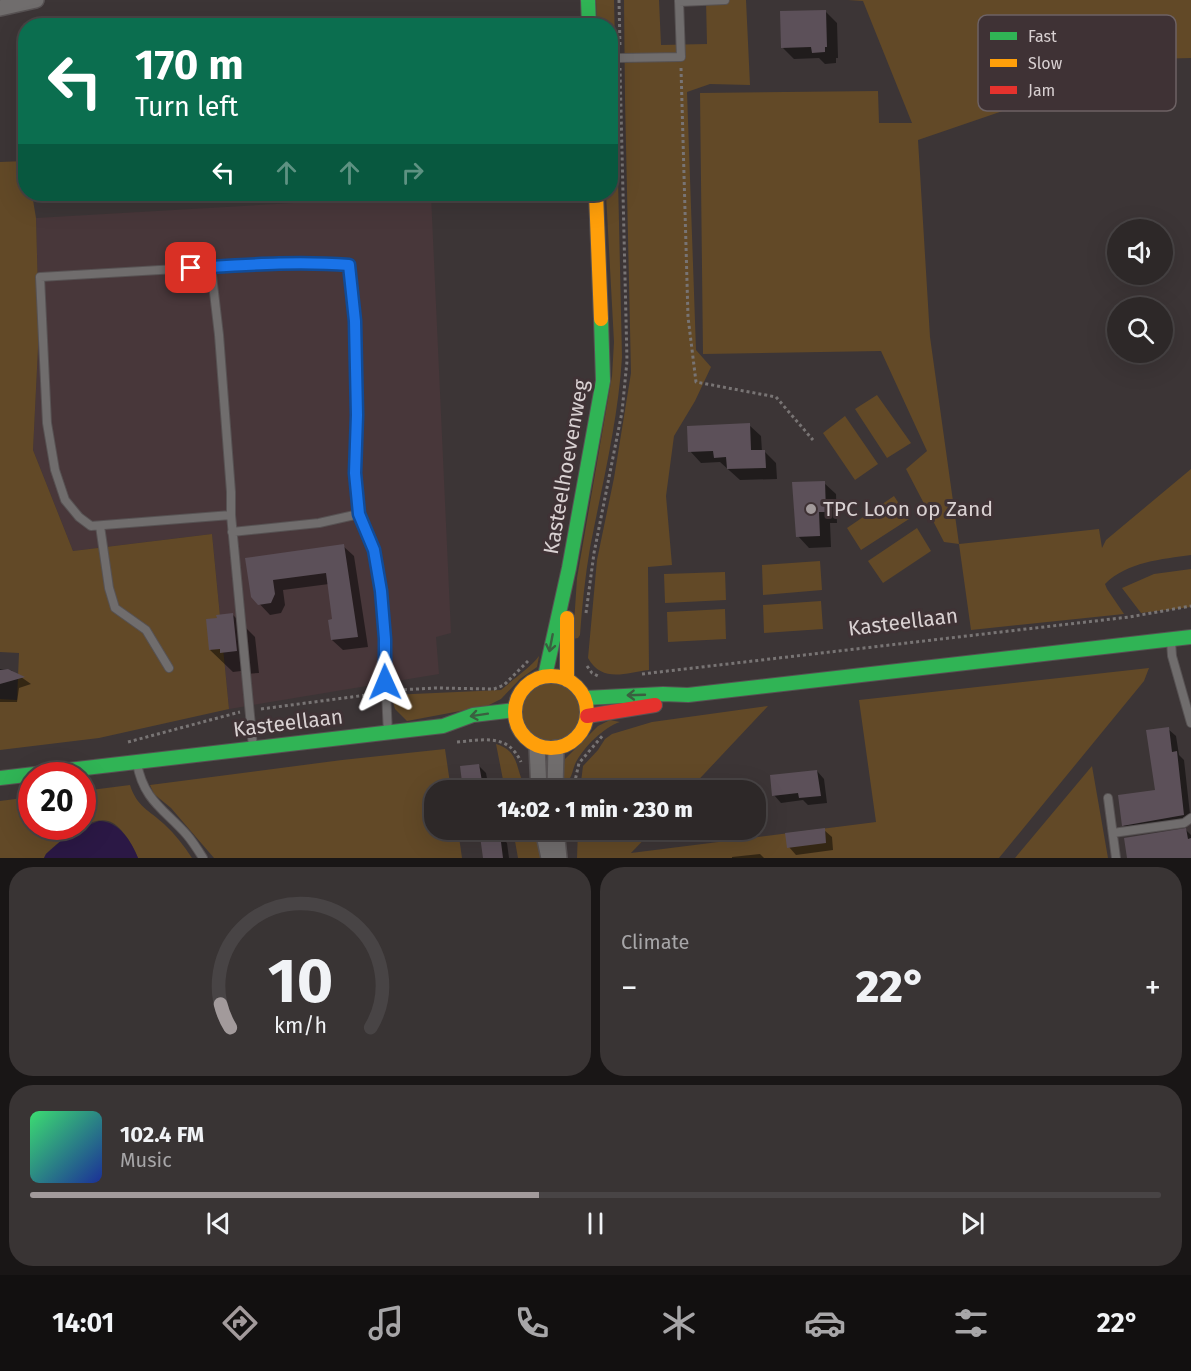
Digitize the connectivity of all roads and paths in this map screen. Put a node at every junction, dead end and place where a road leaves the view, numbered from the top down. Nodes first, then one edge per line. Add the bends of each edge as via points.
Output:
1 (36, 0) edge
2 (588, 0) edge
3 (619, 0) edge
4 (725, 0) edge
5 (679, 1) edge
6 (0, 8) edge
7 (589, 18) edge
8 (681, 57) junction
9 (620, 58) joint
10 (596, 201) edge
11 (211, 267) junction
12 (813, 440) dead end
13 (359, 514) junction
14 (231, 516) junction
15 (100, 526) junction
16 (232, 532) junction
17 (569, 568) junction
18 (1191, 606) edge
19 (1191, 637) edge
20 (1170, 640) junction
21 (531, 659) dead end
22 (584, 663) dead end
23 (169, 668) dead end
24 (639, 675) dead end
25 (545, 676) junction
26 (601, 678) dead end
27 (567, 680) junction
28 (385, 692) junction
29 (688, 695) junction
30 (585, 698) junction
31 (250, 710) junction
32 (587, 717) junction
33 (513, 720) junction
34 (1191, 723) edge
35 (443, 726) junction
36 (476, 729) dead end
37 (608, 730) dead end
38 (388, 732) junction
39 (452, 743) dead end
40 (119, 744) dead end
41 (537, 746) junction
42 (253, 748) junction
43 (556, 748) junction
44 (137, 762) junction
45 (522, 767) dead end
46 (0, 778) edge
47 (539, 780) edge
48 (555, 780) edge
49 (576, 780) edge
50 (1108, 798) dead end
51 (1191, 819) edge
52 (1113, 833) junction
53 (545, 840) edge
54 (557, 840) edge
55 (203, 858) edge
56 (549, 858) edge
57 (558, 858) edge
58 (1116, 858) edge

1 - 6 street
2 - 7 street
3 - 9 path
4 - 5 lane
5 - 8 lane
8 - 9 lane
8 - 12 path via 688,317 696,381 776,397
10 - 17 street, Kasteelhoevenweg via 603,381
11 - 13 lane via 315,262 349,265 355,321 355,473
11 - 14 lane
11 - 15 lane via 40,277 47,423 55,470 65,500 91,526
13 - 16 lane via 319,523
13 - 28 lane via 374,550 381,591
14 - 15 lane
14 - 16 lane
15 - 23 lane via 115,608 146,630
16 - 31 lane
17 -> 25 street, Kasteelhoevenweg
17 - 27 street, Kasteelhoevenweg
18 - 24 path, Kasteellaan
19 - 20 street
20 - 29 street
20 - 34 lane
21 - 28 path via 500,688
22 - 26 path
25 - 27 street
25 - 33 street via 524,688 516,702
27 - 30 street
28 - 31 path
28 - 38 lane
29 -> 30 street
29 - 32 street
30 - 32 street
31 - 40 path
31 - 42 lane
32 - 43 street via 579,735
33 -> 35 street, Kasteellaan via 473,715
33 - 41 street
35 - 36 street, Kasteellaan
35 - 38 street, Kasteellaan
37 - 49 path via 579,763
38 - 42 street, Kasteellaan
39 - 45 path via 497,740 515,750
41 - 43 street
41 - 47 street
42 - 44 street, Kasteellaan
43 - 48 street
44 - 46 street, Kasteellaan
44 - 55 lane via 147,794 187,835
50 - 52 lane
51 - 52 lane
52 - 58 lane
53 - 56 street
54 - 57 street

